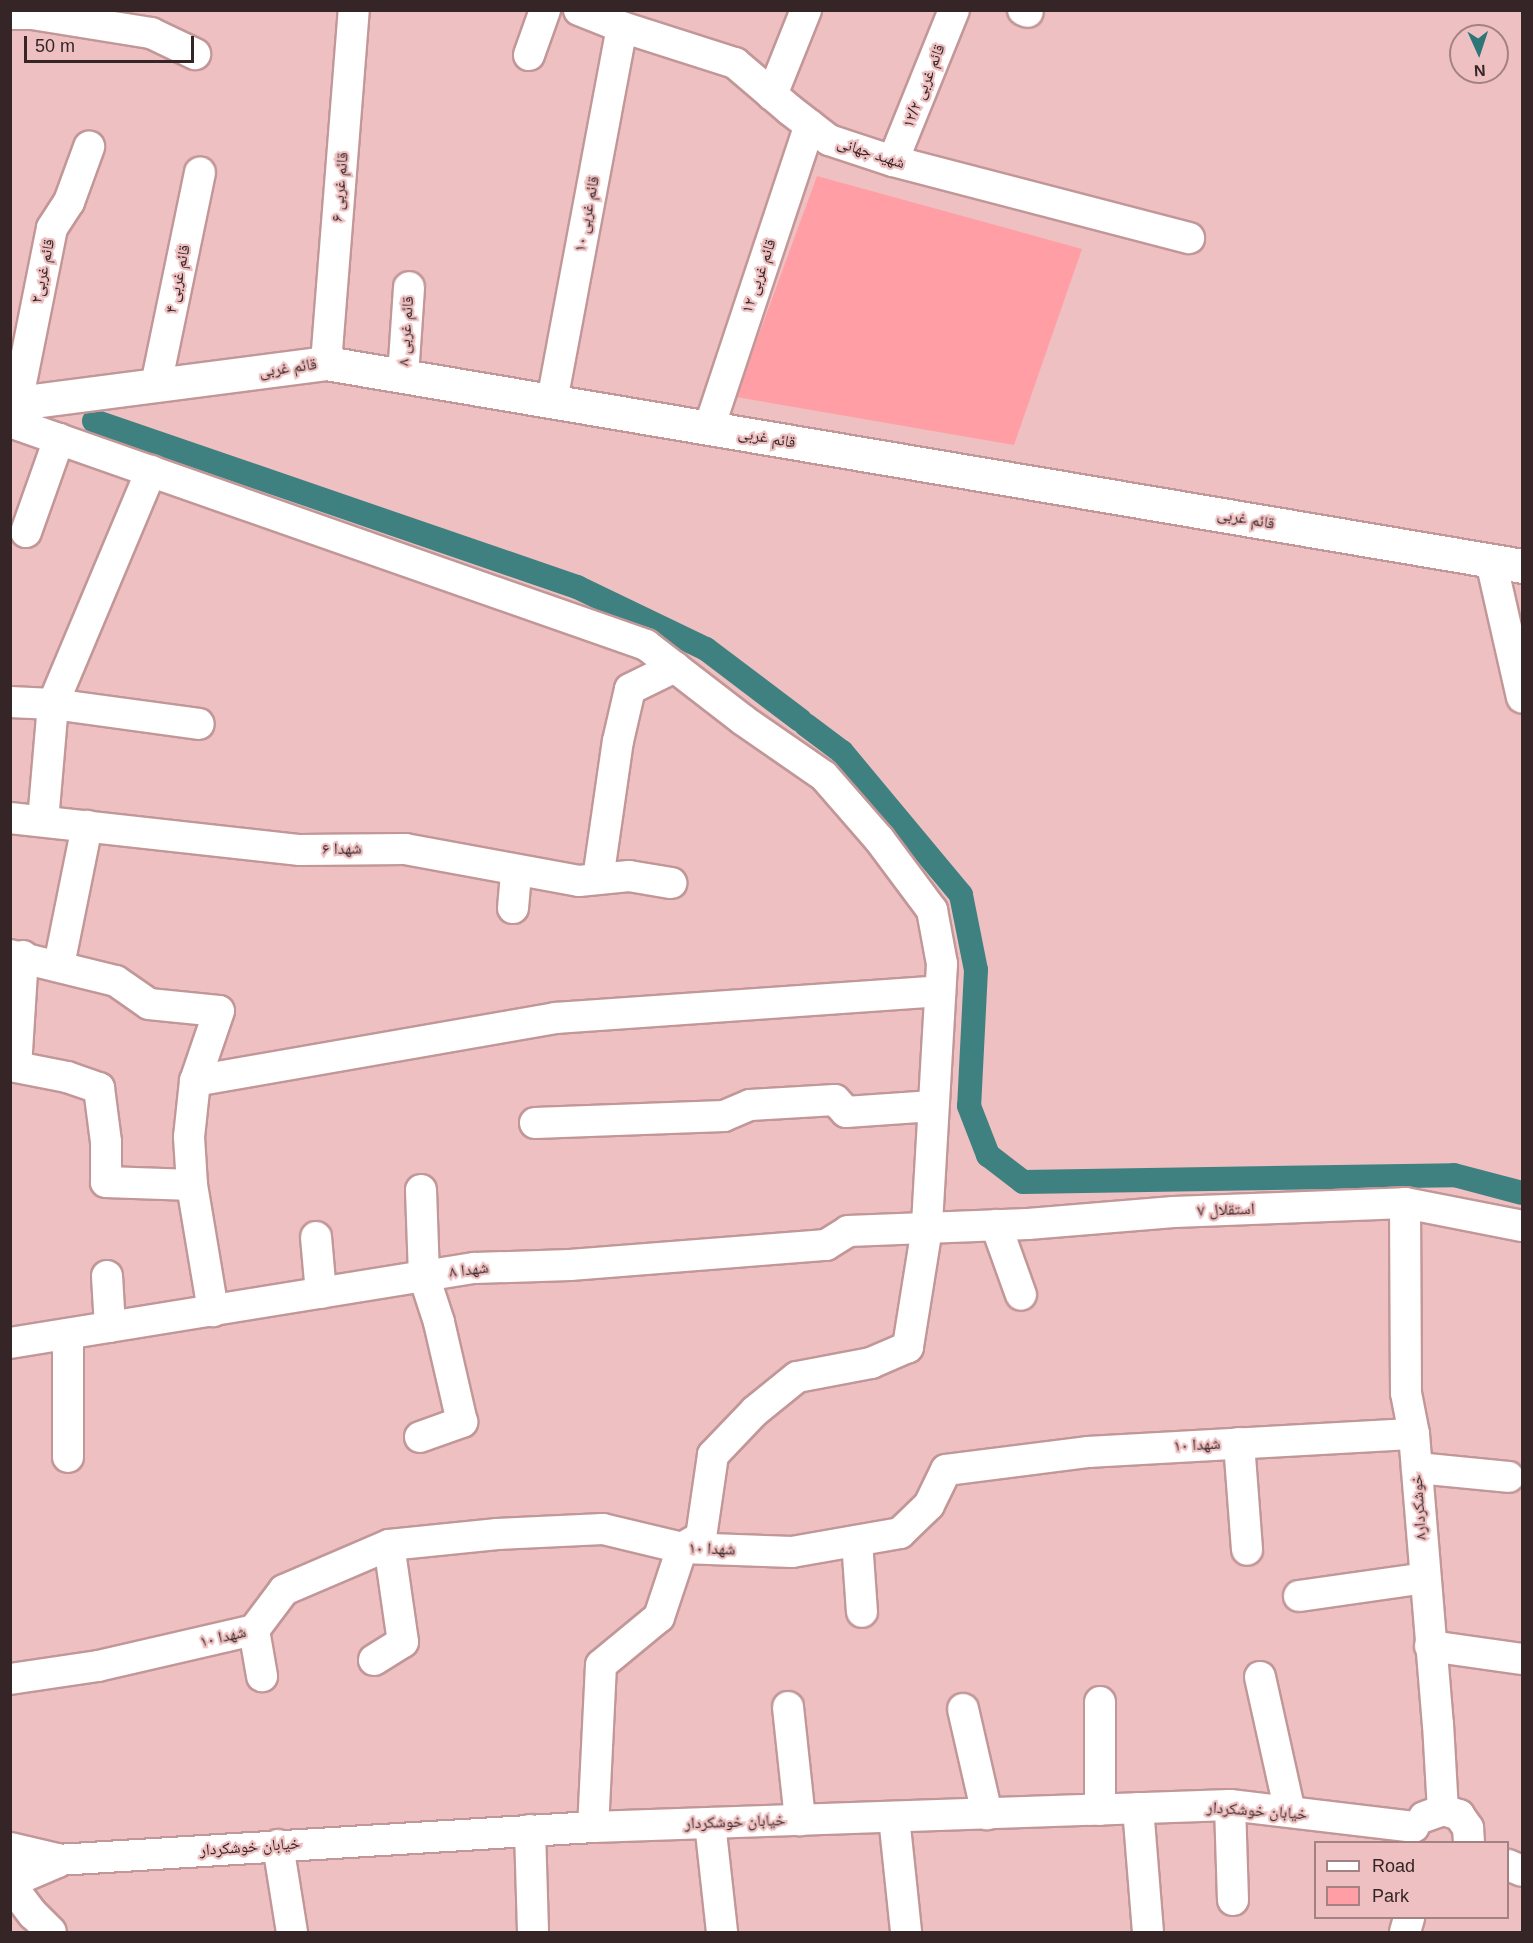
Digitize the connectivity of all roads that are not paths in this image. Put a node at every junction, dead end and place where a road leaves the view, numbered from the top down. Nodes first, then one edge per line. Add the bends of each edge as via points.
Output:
1 (354, 10) edge
2 (545, 10) edge
3 (806, 10) edge
4 (954, 10) edge
5 (589, 12) edge
6 (10, 14) edge
7 (622, 27) junction
8 (195, 54) dead end
9 (529, 55) dead end
10 (772, 95) junction
11 (810, 125) junction
12 (89, 147) dead end
13 (893, 161) junction
14 (200, 172) dead end
15 (1189, 238) dead end
16 (409, 287) dead end
17 (326, 363) junction
18 (17, 366) edge
19 (403, 376) junction
20 (156, 385) junction
21 (552, 401) junction
22 (13, 410) edge
23 (709, 428) junction
24 (59, 439) junction
25 (151, 471) junction
26 (26, 532) dead end
27 (1491, 561) junction
28 (1522, 566) edge
29 (675, 667) junction
30 (1522, 698) edge
31 (10, 702) edge
32 (53, 704) junction
33 (199, 724) dead end
34 (10, 818) edge
35 (43, 821) junction
36 (87, 826) junction
37 (516, 870) junction
38 (598, 879) junction
39 (671, 883) dead end
40 (513, 908) dead end
41 (17, 956) edge
42 (59, 965) junction
43 (940, 991) junction
44 (195, 1081) junction
45 (933, 1106) junction
46 (535, 1123) dead end
47 (192, 1185) junction
48 (421, 1190) dead end
49 (1405, 1203) junction
50 (996, 1225) junction
51 (1522, 1227) edge
52 (927, 1228) junction
53 (316, 1237) dead end
54 (106, 1276) dead end
55 (424, 1276) junction
56 (321, 1293) junction
57 (1021, 1295) dead end
58 (213, 1311) junction
59 (110, 1327) junction
60 (68, 1334) junction
61 (10, 1343) edge
62 (1414, 1434) junction
63 (420, 1437) dead end
64 (1239, 1443) junction
65 (68, 1457) dead end
66 (1417, 1468) junction
67 (1509, 1477) dead end
68 (857, 1541) junction
69 (388, 1545) junction
70 (682, 1548) junction
71 (1247, 1550) dead end
72 (1425, 1578) junction
73 (1299, 1596) dead end
74 (862, 1611) dead end
75 (254, 1630) junction
76 (1430, 1646) junction
77 (1522, 1659) edge
78 (374, 1660) dead end
79 (262, 1676) dead end
80 (1260, 1677) dead end
81 (10, 1679) edge
82 (1100, 1702) dead end
83 (788, 1707) dead end
84 (963, 1709) dead end
85 (1230, 1805) junction
86 (1138, 1808) junction
87 (1100, 1810) junction
88 (1443, 1810) junction
89 (1290, 1812) junction
90 (987, 1814) junction
91 (894, 1817) junction
92 (800, 1820) junction
93 (710, 1823) junction
94 (593, 1827) junction
95 (530, 1830) junction
96 (1414, 1835) edge
97 (1469, 1841) edge
98 (278, 1845) junction
99 (10, 1849) edge
100 (57, 1860) junction
101 (10, 1882) edge
102 (1233, 1900) dead end
103 (51, 1932) edge
104 (292, 1932) edge
105 (533, 1932) edge
106 (722, 1932) edge
107 (906, 1932) edge
108 (1148, 1932) edge

1 - 17 street, قائم غربی ۶
2 - 9 street
3 - 10 street
4 - 13 street, قائم غربی ۱۲/۲
5 - 7 street, شهید جهانی
6 - 8 street via 151,33
7 - 10 street, شهید جهانی via 735,63
7 - 21 street, قائم غربی ۱۰
10 - 11 street, شهید جهانی
11 - 13 street, شهید جهانی via 830,140
11 - 23 street, قائم غربی ۱۲
12 - 18 street, ۲قائم غربی via 69,202 52,228
13 - 15 street, شهید جهانی
14 - 20 street, قائم غربی ۴
16 - 19 street, قائم غربی ۸
17 - 19 main road, قائم غربی
17 - 20 main road, قائم غربی
18 - 22 street, ۲قائم غربی
19 - 21 main road, قائم غربی
20 - 22 main road, قائم غربی
21 - 23 main road, قائم غربی
22 - 24 street
23 - 27 main road, قائم غربی
24 - 25 street
24 - 26 street
25 - 29 street via 646,645
25 - 32 street
27 - 28 main road, قائم غربی
27 - 30 street
29 - 38 street via 630,689 618,741
29 - 43 street via 824,776 879,839 932,910 942,964
31 - 32 street
32 - 33 street
32 - 35 street
34 - 35 street, شهدا ۶
35 - 36 street, شهدا ۶
36 - 37 street, شهدا ۶ via 300,850 405,849
36 - 42 street
37 - 38 street, شهدا ۶ via 579,881
37 - 40 street
38 - 39 street, شهدا ۶ via 629,876
41 - 42 street
41 - 47 street via 16,1067 99,1088 106,1182
42 - 44 street via 116,981 149,1004 219,1011
43 - 44 street via 556,1018
43 - 45 street
44 - 47 street via 189,1137
45 - 46 street via 846,1112 835,1100 750,1105 724,1116
45 - 52 street
47 - 58 street
48 - 55 street
49 - 50 street, استقلال ۷ via 1173,1212
49 - 51 street, استقلال ۷
49 - 62 street, خوشکردار۸ via 1407,1393
50 - 52 street, استقلال ۷
50 - 57 street
52 - 55 street, شهدا ۸ via 848,1231 826,1245 570,1265 475,1268
52 - 70 street via 908,1347 871,1363 797,1377 755,1411 713,1455 701,1537
53 - 56 street
54 - 59 street
55 - 56 street, شهدا ۸
55 - 63 street via 462,1422
56 - 58 street, شهدا ۸
58 - 59 street, شهدا ۸
59 - 60 street, شهدا ۸
60 - 61 street, شهدا ۸
60 - 65 street
62 - 64 street, شهدا ۱۰
62 - 66 street, خوشکردار۸
64 - 68 street, شهدا ۱۰ via 1089,1452 946,1470 929,1505 900,1533
64 - 71 street
66 - 67 street
66 - 72 street, خوشکردار۸
68 - 70 street, شهدا ۱۰ via 792,1552
68 - 74 street
69 - 70 street, شهدا ۱۰ via 603,1529
69 - 75 street, شهدا ۱۰ via 284,1590
69 - 78 street via 403,1642
70 - 94 street via 659,1617 601,1665
72 - 73 street
72 - 76 street, خوشکردار۸
75 - 79 street
75 - 81 street, شهدا ۱۰ via 98,1666
76 - 77 street
76 - 88 street, خوشکردار۸
80 - 89 street
82 - 87 street
83 - 92 street
84 - 90 street
85 - 86 street, خیابان خوشکردار
85 - 89 street, خیابان خوشکردار
85 - 102 street
86 - 87 street, خیابان خوشکردار
86 - 108 street
87 - 90 street, خیابان خوشکردار
88 - 96 street via 1426,1815
88 - 97 street via 1465,1821
89 - 96 street, خیابان خوشکردار
90 - 91 street, خیابان خوشکردار
91 - 92 street, خیابان خوشکردار
91 - 107 street
92 - 93 street, خیابان خوشکردار
93 - 94 street, خیابان خوشکردار
93 - 106 street
94 - 95 street, خیابان خوشکردار
95 - 98 street, خیابان خوشکردار
95 - 105 street
98 - 100 street, خیابان خوشکردار
98 - 104 street
99 - 100 main road
100 - 101 main road
101 - 103 street

